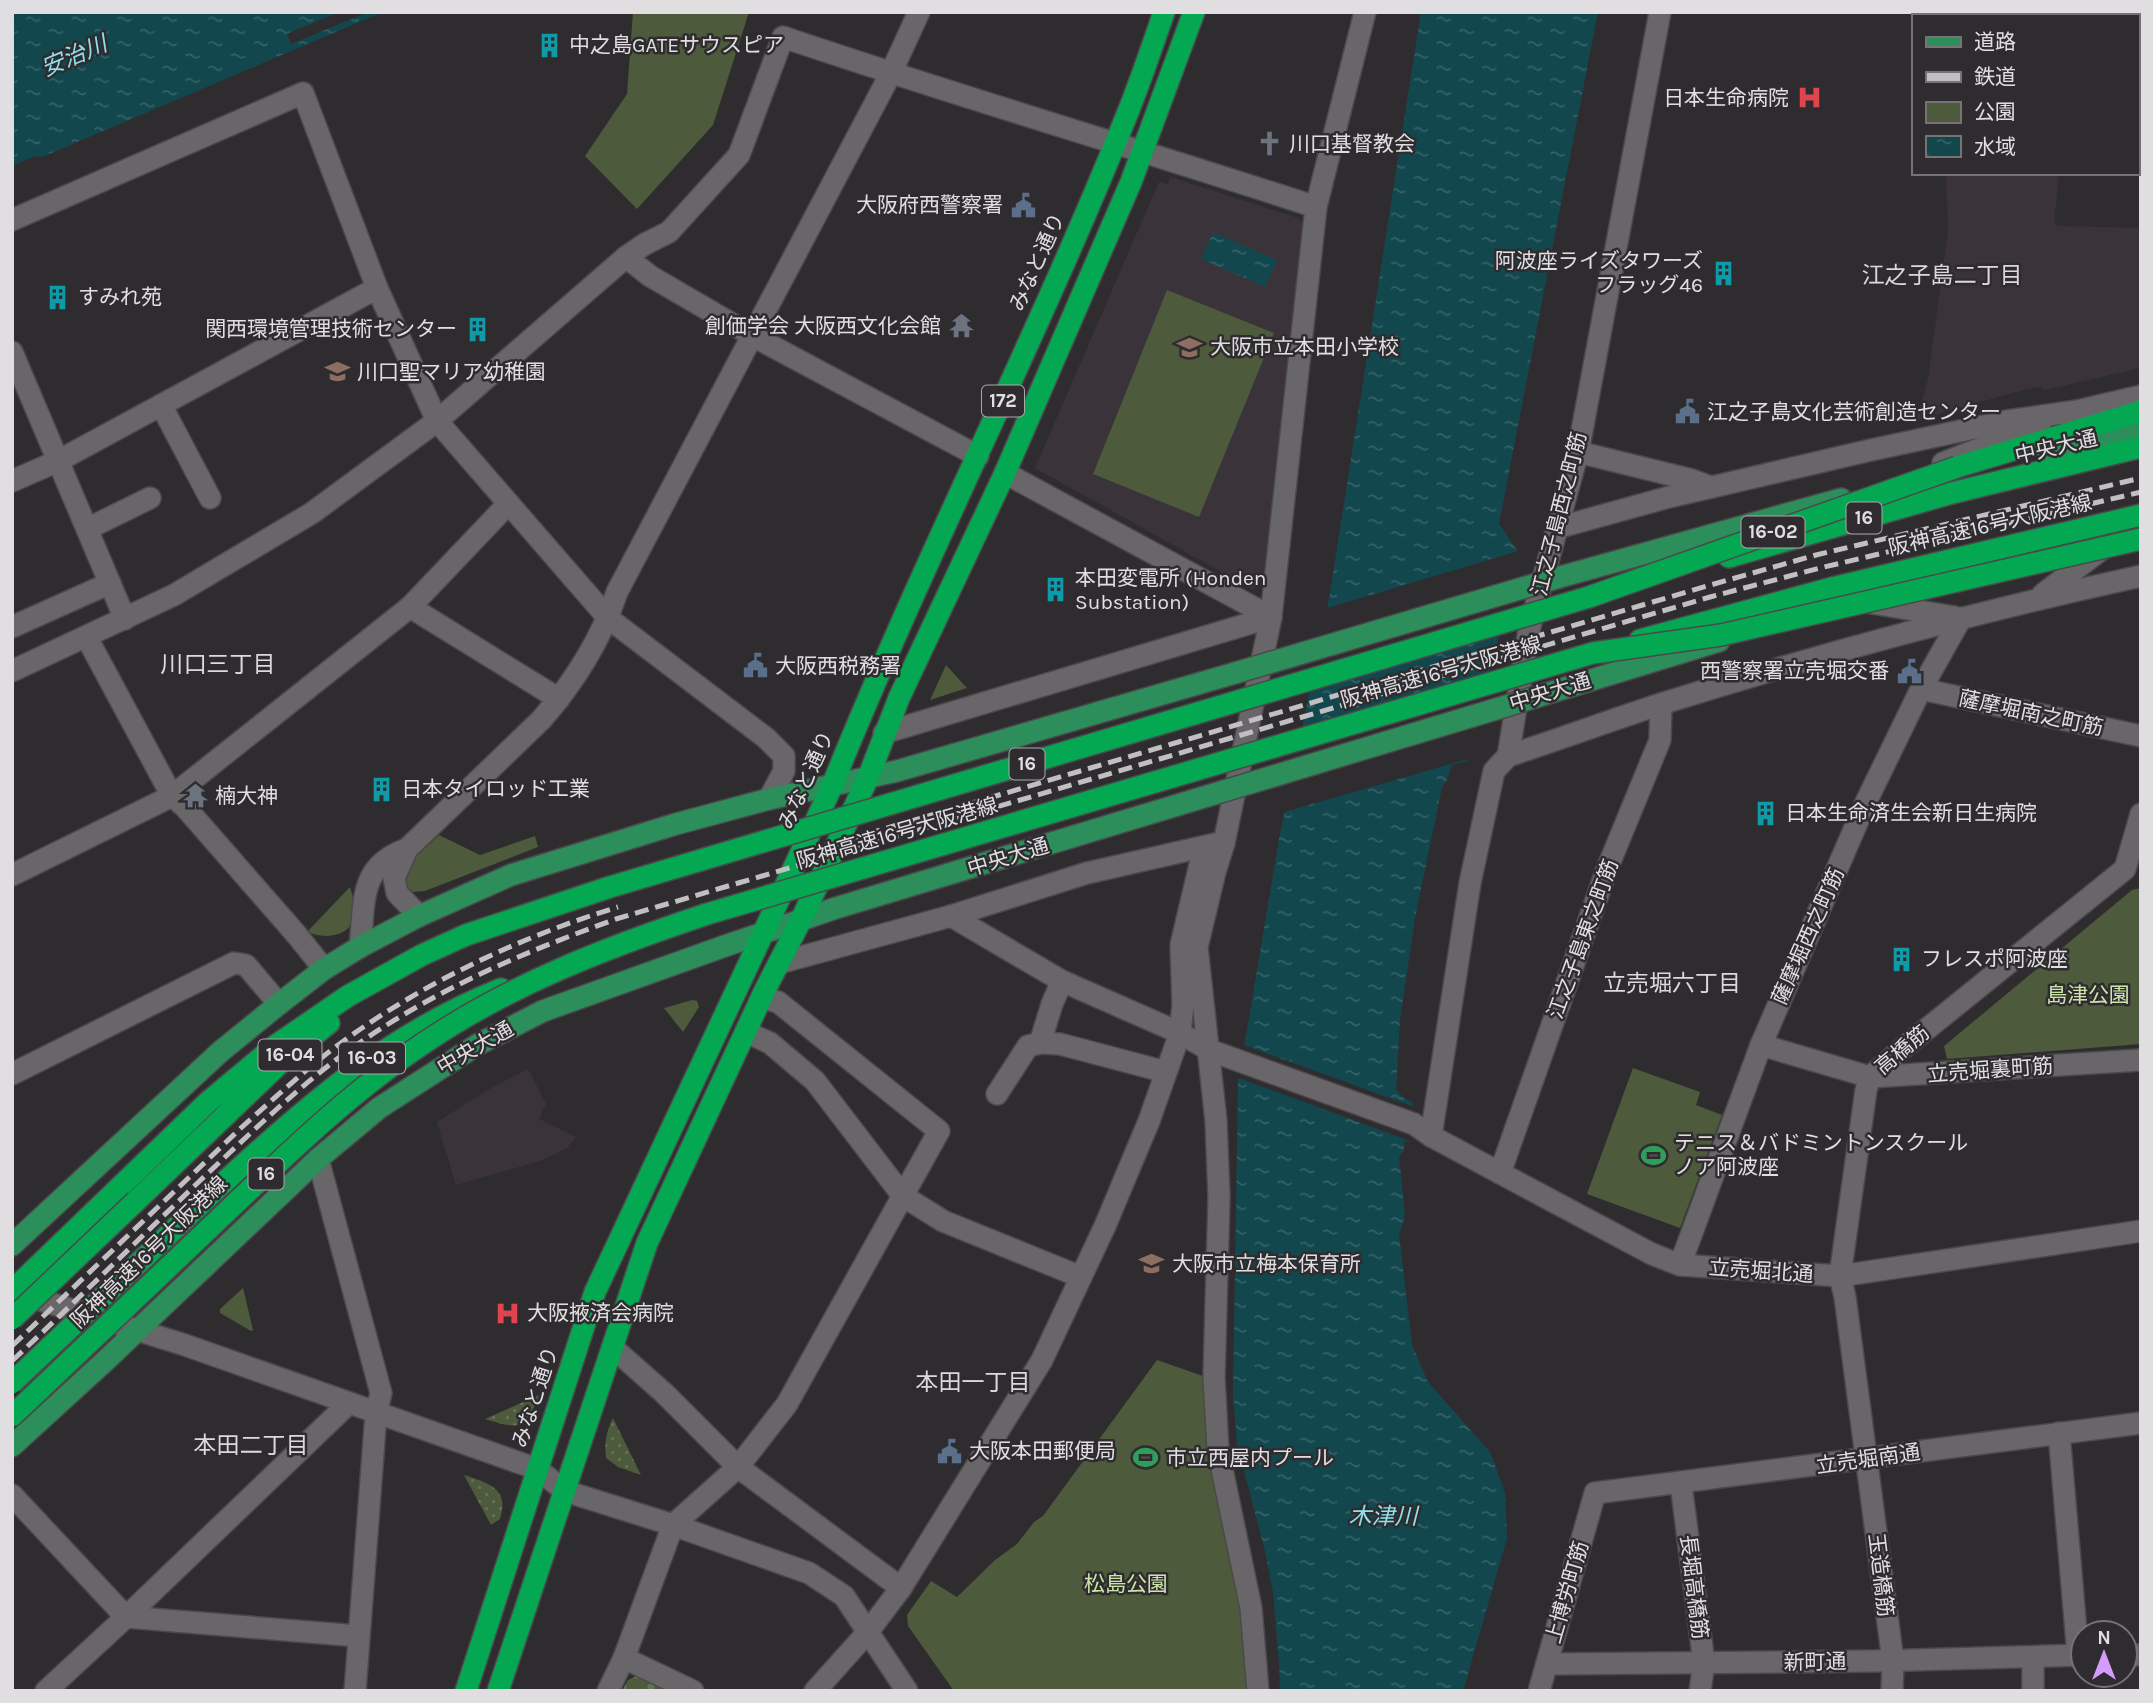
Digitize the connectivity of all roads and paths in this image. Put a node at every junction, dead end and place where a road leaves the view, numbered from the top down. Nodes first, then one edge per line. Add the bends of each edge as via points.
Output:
1 (919, 12) edge
2 (1164, 12) edge
3 (1194, 12) edge
4 (1365, 12) edge
5 (1660, 12) edge
6 (891, 73) junction
7 (1116, 142) junction
8 (1142, 151) junction
9 (1316, 207) junction
10 (12, 220) edge
11 (626, 257) junction
12 (377, 288) junction
13 (753, 336) junction
14 (12, 352) edge
15 (2141, 396) edge
16 (161, 405) junction
17 (2077, 411) junction
18 (2141, 411) edge
19 (437, 421) junction
20 (2141, 427) edge
21 (2141, 447) edge
22 (1578, 452) junction
23 (978, 456) junction
24 (58, 461) junction
25 (1005, 473) junction
26 (12, 481) edge
27 (1713, 488) junction
28 (1876, 490) junction
29 (150, 498) dead end
30 (209, 498) dead end
31 (508, 504) junction
32 (2141, 515) edge
33 (1557, 528) junction
34 (87, 529) junction
35 (2141, 531) edge
36 (2119, 536) junction
37 (2141, 540) edge
38 (2141, 576) edge
39 (110, 583) junction
40 (1589, 597) junction
41 (2036, 599) junction
42 (1867, 602) junction
43 (410, 607) junction
44 (1270, 617) junction
45 (608, 618) junction
46 (1961, 618) junction
47 (125, 620) junction
48 (12, 627) edge
49 (87, 638) junction
50 (1592, 653) junction
51 (12, 671) edge
52 (1921, 690) junction
53 (559, 699) junction
54 (1661, 704) junction
55 (884, 733) junction
56 (2141, 736) edge
57 (1508, 756) junction
58 (868, 778) junction
59 (832, 786) junction
60 (172, 796) junction
61 (769, 799) junction
62 (2141, 814) edge
63 (1224, 843) junction
64 (407, 849) junction
65 (2133, 870) edge
66 (12, 875) edge
67 (419, 916) junction
68 (951, 916) junction
69 (801, 920) junction
70 (762, 933) junction
71 (466, 935) junction
72 (360, 947) junction
73 (779, 963) junction
74 (324, 970) junction
75 (550, 972) junction
76 (1062, 981) junction
77 (762, 998) junction
78 (279, 1003) junction
79 (746, 1032) junction
80 (1180, 1033) junction
81 (1040, 1043) junction
82 (1760, 1045) junction
83 (1209, 1050) junction
84 (2141, 1060) edge
85 (1166, 1072) junction
86 (12, 1074) edge
87 (1870, 1077) junction
88 (997, 1094) dead end
89 (1422, 1130) junction
90 (318, 1159) junction
91 (1500, 1173) junction
92 (903, 1196) junction
93 (2141, 1231) edge
94 (12, 1245) edge
95 (1680, 1265) junction
96 (1840, 1276) junction
97 (1081, 1277) junction
98 (12, 1291) edge
99 (12, 1319) edge
100 (137, 1331) junction
101 (612, 1349) junction
102 (12, 1383) edge
103 (348, 1405) junction
104 (376, 1414) junction
105 (12, 1416) edge
106 (2141, 1423) edge
107 (2059, 1433) junction
108 (12, 1446) edge
109 (1867, 1459) junction
110 (738, 1467) junction
111 (537, 1469) junction
112 (1681, 1484) junction
113 (565, 1491) junction
114 (1595, 1493) joint
115 (12, 1495) edge
116 (673, 1525) junction
117 (901, 1588) junction
118 (126, 1617) junction
119 (2077, 1619) edge
120 (867, 1633) junction
121 (358, 1636) junction
122 (2069, 1656) edge
123 (2033, 1657) junction
124 (624, 1658) junction
125 (1892, 1661) junction
126 (1704, 1663) junction
127 (1547, 1664) junction
128 (46, 1691) edge
129 (355, 1691) edge
130 (466, 1691) edge
131 (498, 1691) edge
132 (608, 1691) edge
133 (693, 1691) edge
134 (815, 1691) edge
135 (907, 1691) edge
136 (1258, 1691) edge
137 (1539, 1691) edge
138 (1700, 1691) edge
139 (1892, 1691) edge
140 (2033, 1691) edge

1 - 6 street
2 - 7 highway, みなと通り / 172
3 - 8 highway, 172
4 - 9 street
5 - 22 street, 江之子島西之町筋
6 - 7 street
6 - 11 street via 783,37 739,155 669,232
6 - 13 street
7 - 8 street
7 - 23 highway, みなと通り / 172
8 - 9 street
8 - 25 highway, 172
9 - 44 street
10 - 12 street via 303,93
11 - 13 street
11 - 19 street
12 - 16 street
12 - 19 street
13 - 23 street
13 - 45 street via 617,592
14 - 24 street
15 - 17 street
16 - 24 street
16 - 30 street
17 - 27 street via 1980,427
17 - 28 street
18 - 40 highway, 16-02, bridge via 1957,467
19 - 31 street
19 - 47 street via 312,513
20 - 28 main road, 中央大通
21 - 40 highway, 阪神高速16号大阪港線 / 16, bridge via 1952,493
22 - 27 street
22 - 33 street, 江之子島西之町筋
23 - 59 highway, みなと通り / 172
24 - 26 street
24 - 34 street
25 - 44 street
25 - 55 highway, 172
27 - 33 street
28 - 58 main road, 中央大通, bridge
29 - 34 street
31 - 43 street
31 - 45 street
32 - 50 highway, 阪神高速16号大阪港線 / 16, bridge via 1832,588
33 - 57 street, 江之子島西之町筋 via 1529,630
34 - 39 street
35 - 36 main road, 中央大通
36 - 41 street
36 - 42 main road, 中央大通
37 - 50 highway, 16, bridge via 1721,635
38 - 41 street
39 - 47 street
39 - 48 street
40 - 71 highway, 阪神高速16号大阪港線 / 16, bridge via 624,883
41 - 46 street
42 - 46 street
42 - 69 main road, 中央大通, bridge via 1724,640
43 - 53 street
43 - 60 street
44 - 55 street
44 - 63 street
45 - 53 street
45 - 61 street via 785,756 784,771
46 - 52 street, 薩摩堀西之町筋
46 - 54 street
47 - 49 street
49 - 51 street
49 - 60 street
50 - 75 highway, 阪神高速16号大阪港線 / 16, bridge via 707,914
52 - 56 street, 薩摩堀南之町筋
52 - 82 street, 薩摩堀西之町筋 via 1866,802
53 - 64 street
54 - 57 street
54 - 91 street, 江之子島東之町筋 via 1660,740 1607,869
55 - 58 highway, 172
57 - 89 street, 江之子島西之町筋 via 1494,771
58 - 59 main road, 中央大通
58 - 69 highway, 172
59 - 61 main road, 中央大通
59 - 70 highway, みなと通り / 172
60 - 66 street
60 - 74 street
61 - 67 main road, 中央大通 via 511,875
62 - 65 street, 高橋筋
63 - 68 street via 1087,873
63 - 80 street via 1202,856 1184,924
63 - 83 street via 1197,947
64 - 67 street via 394,877 397,893
64 - 72 street via 391,854 375,868 368,883
65 - 87 street, 高橋筋
67 - 72 main road, 中央大通
68 - 73 street
68 - 76 street, 立売堀北通
69 - 70 main road, 中央大通
69 - 73 highway, 172
70 - 90 main road, 中央大通 via 543,1011 426,1076
70 - 111 highway, みなと通り / 172 via 595,1292
71 - 98 highway, 阪神高速16号大阪港線 / 16 via 348,996 275,1046 208,1102
71 - 99 highway, 16-04, bridge via 377,989 312,1037
72 - 74 main road, 中央大通
73 - 77 highway, 172
74 - 78 main road, 中央大通
75 - 102 highway, 16-03, bridge via 467,1003 426,1024 330,1089
75 - 105 highway, 阪神高速16号大阪港線 / 16, bridge via 425,1042 359,1091
76 - 80 street, 立売堀北通
76 - 81 street
77 - 79 highway, 172
77 - 92 street via 778,1002 939,1131
78 - 86 street via 246,965 234,963
78 - 94 main road, 中央大通
79 - 92 street via 770,1043 815,1081
79 - 101 highway, 172 via 648,1243
80 - 83 street, 立売堀北通
80 - 85 street
81 - 85 street via 1060,1044
81 - 88 street via 1028,1046
82 - 87 street, 立売堀裏町筋
82 - 95 street, 薩摩堀西之町筋
83 - 89 street, 立売堀北通
83 - 136 street via 1219,1197 1216,1427 1223,1484 1251,1608
84 - 87 street, 立売堀裏町筋
85 - 97 street
87 - 96 street, 高橋筋
89 - 91 street, 立売堀北通
90 - 100 main road, 中央大通
90 - 104 street via 381,1393
91 - 95 street, 立売堀北通
92 - 97 street via 943,1221
92 - 110 street via 787,1404
93 - 96 street, 立売堀北通
95 - 96 street, 立売堀北通
96 - 109 street, 高橋筋
97 - 117 street via 1042,1360
98 - 100 street
100 - 103 street
100 - 108 main road, 中央大通
101 - 110 street
101 - 113 highway, 172
103 - 104 street
103 - 118 street
104 - 111 street
104 - 121 street
106 - 107 street, 立売堀南通
107 - 109 street, 立売堀南通
107 - 119 street
109 - 112 street, 立売堀南通
109 - 125 street, 玉造橋筋
110 - 116 street
110 - 117 street
111 - 113 street
111 - 130 highway, みなと通り / 172
112 - 114 street, 立売堀南通
112 - 126 street, 長堀高橋筋
113 - 116 street
113 - 131 highway, 172
114 - 127 street, 上博労町筋
115 - 118 street
116 - 120 street via 809,1573 844,1596
116 - 124 street
117 - 120 street
118 - 121 street
118 - 128 street
120 - 134 street
120 - 135 street
121 - 129 street
122 - 123 street, 新町通
123 - 125 street, 新町通
123 - 140 street
124 - 132 street
124 - 133 street
125 - 126 street, 新町通
125 - 139 street, 玉造橋筋
126 - 127 street, 新町通
126 - 138 street, 長堀高橋筋
127 - 137 street, 上博労町筋

